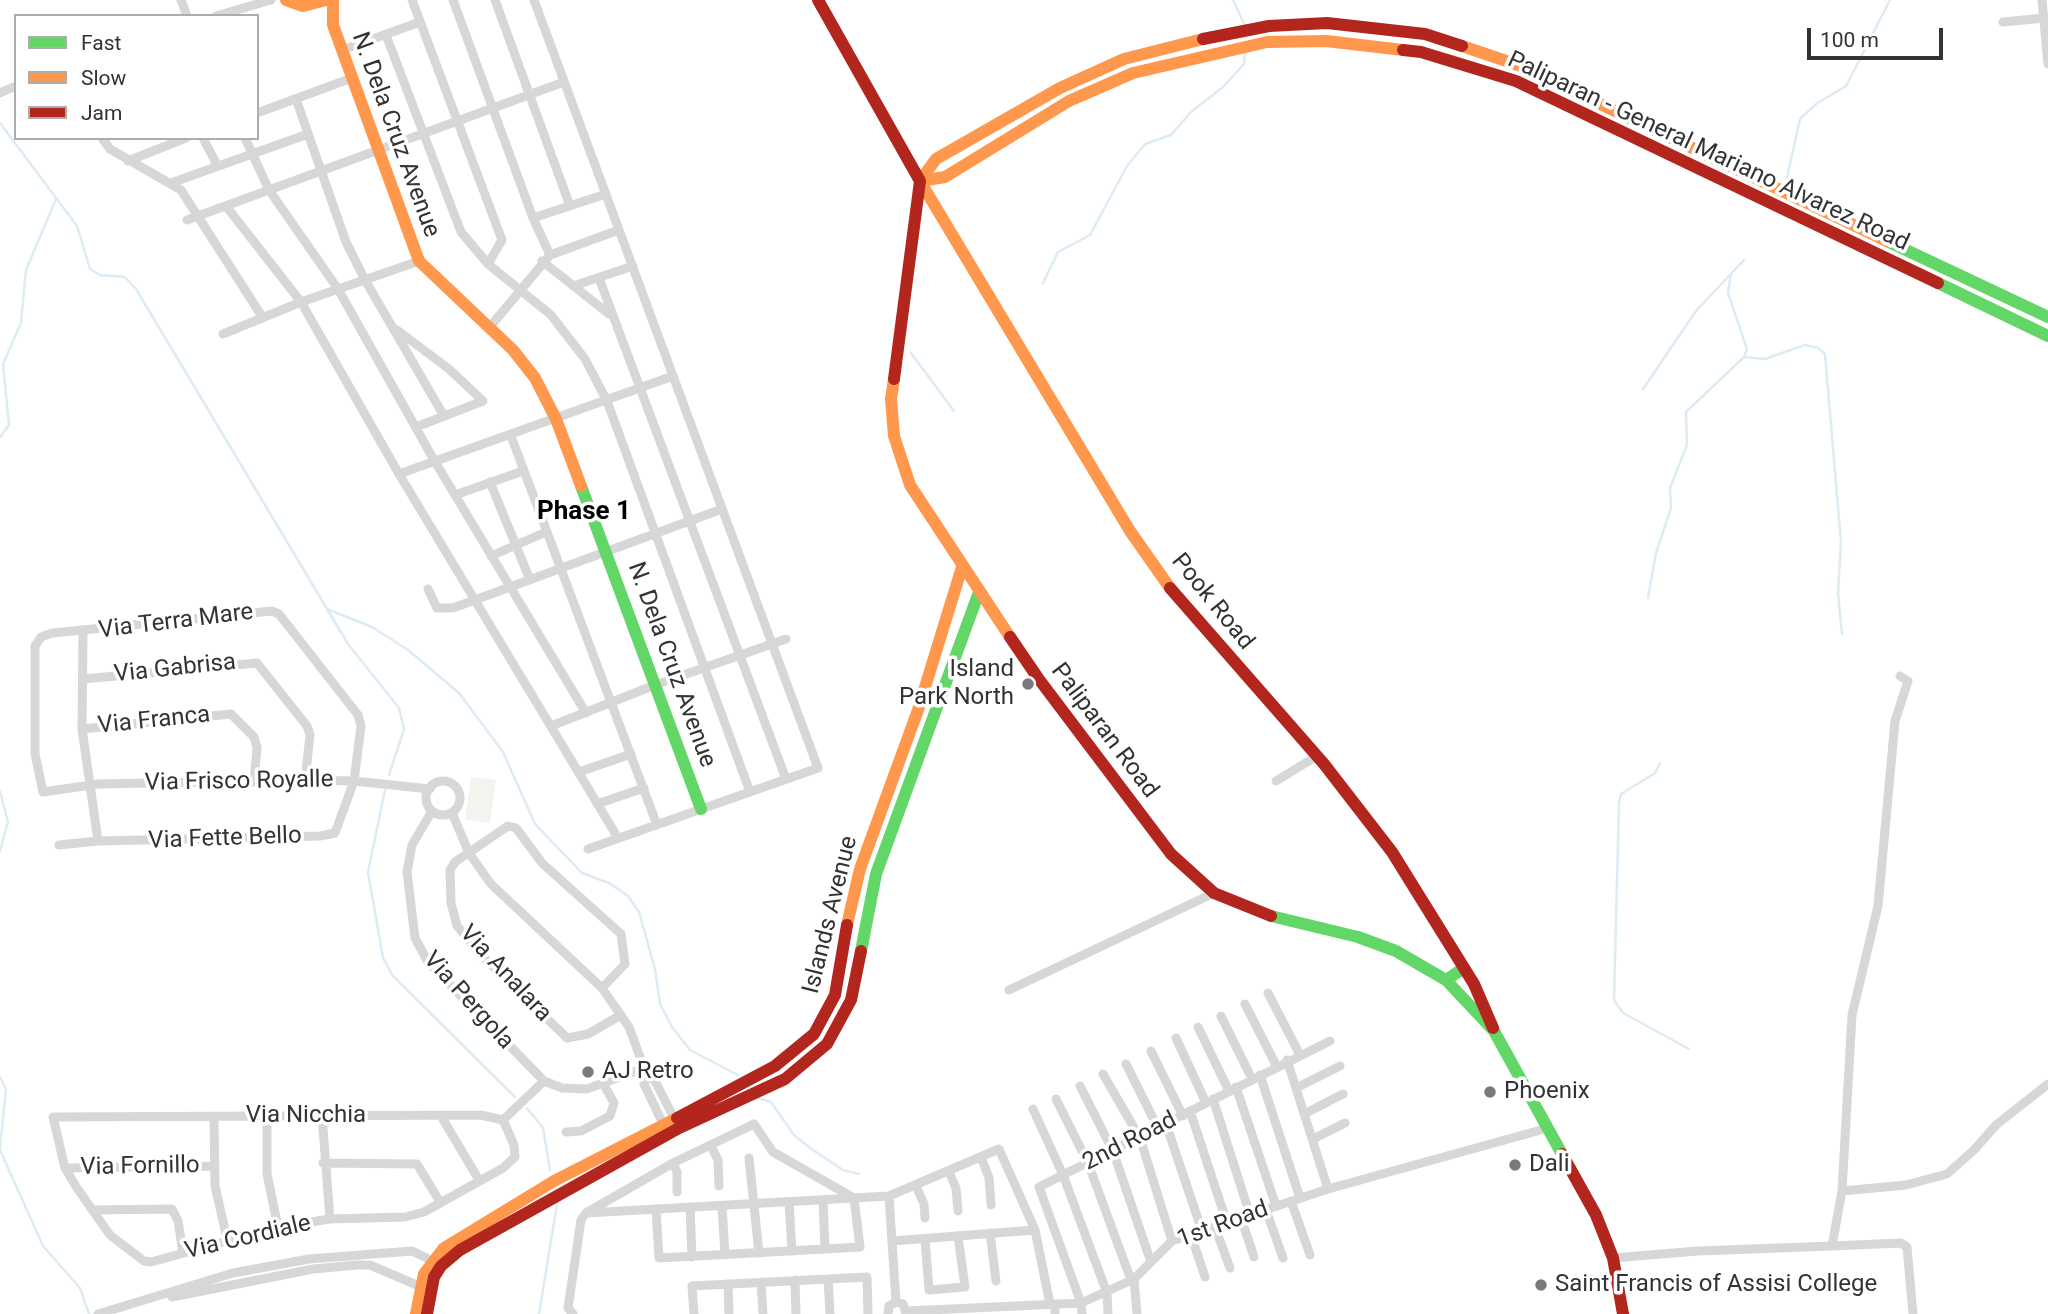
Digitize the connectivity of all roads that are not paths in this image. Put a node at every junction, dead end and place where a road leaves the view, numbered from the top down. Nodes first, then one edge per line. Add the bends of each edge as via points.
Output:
1 (271, 0) edge
2 (286, 0) edge
3 (333, 0) edge
4 (412, 0) edge
5 (453, 0) edge
6 (495, 0) edge
7 (534, 0) edge
8 (818, 0) edge
9 (2042, 0) edge
10 (319, 3) edge
11 (223, 14) edge
12 (2044, 18) junction
13 (420, 22) junction
14 (2003, 22) dead end
15 (333, 25) junction
16 (386, 35) junction
17 (342, 50) junction
18 (2048, 64) edge
19 (352, 78) junction
20 (564, 82) junction
21 (1060, 88) junction
22 (529, 95) junction
23 (296, 99) junction
24 (1069, 101) junction
25 (492, 109) junction
26 (259, 112) edge
27 (458, 120) junction
28 (308, 134) junction
29 (421, 134) junction
30 (103, 140) edge
31 (181, 140) edge
32 (204, 140) edge
33 (246, 140) edge
34 (377, 151) junction
35 (252, 153) junction
36 (128, 161) junction
37 (217, 165) junction
38 (321, 172) junction
39 (920, 181) junction
40 (171, 183) junction
41 (269, 190) junction
42 (606, 194) junction
43 (226, 206) junction
44 (570, 206) junction
45 (200, 215) junction
46 (533, 218) junction
47 (187, 220) dead end
48 (619, 230) junction
49 (546, 258) junction
50 (419, 261) junction
51 (488, 264) junction
52 (633, 266) junction
53 (599, 278) junction
54 (365, 280) junction
55 (573, 286) junction
56 (338, 289) junction
57 (520, 289) junction
58 (300, 302) junction
59 (610, 315) junction
60 (2048, 317) edge
61 (263, 318) junction
62 (392, 326) junction
63 (489, 328) junction
64 (223, 334) dead end
65 (2048, 336) edge
66 (674, 376) junction
67 (638, 389) junction
68 (607, 401) junction
69 (444, 416) junction
70 (556, 419) junction
71 (416, 427) junction
72 (511, 436) junction
73 (434, 460) junction
74 (523, 471) junction
75 (399, 474) junction
76 (490, 482) junction
77 (455, 495) junction
78 (722, 509) junction
79 (690, 521) junction
80 (547, 532) junction
81 (654, 534) junction
82 (516, 547) junction
83 (606, 553) junction
84 (491, 556) junction
85 (962, 567) junction
86 (560, 568) junction
87 (530, 580) junction
88 (510, 587) junction
89 (428, 589) dead end
90 (979, 592) junction
91 (474, 600) junction
92 (83, 632) junction
93 (786, 639) dead end
94 (772, 644) junction
95 (740, 653) junction
96 (705, 667) junction
97 (1900, 676) dead end
98 (83, 678) junction
99 (655, 685) junction
100 (612, 701) junction
101 (586, 713) junction
102 (551, 726) junction
103 (82, 729) junction
104 (631, 754) junction
105 (1317, 756) junction
106 (579, 772) junction
107 (786, 779) junction
108 (305, 780) junction
109 (354, 781) junction
110 (1276, 781) dead end
111 (254, 782) junction
112 (89, 784) junction
113 (644, 788) junction
114 (430, 789) junction
115 (750, 792) junction
116 (48, 793) joint
117 (597, 804) junction
118 (701, 809) junction
119 (432, 811) junction
120 (452, 813) junction
121 (657, 825) junction
122 (618, 838) junction
123 (98, 841) junction
124 (59, 845) dead end
125 (588, 849) dead end
126 (469, 853) junction
127 (1214, 892) junction
128 (1464, 968) junction
129 (1446, 980) junction
130 (601, 988) junction
131 (1009, 990) dead end
132 (1268, 993) dead end
133 (1245, 1004) dead end
134 (621, 1015) junction
135 (1221, 1016) dead end
136 (1198, 1027) dead end
137 (1494, 1031) junction
138 (1176, 1038) dead end
139 (1331, 1041) dead end
140 (1151, 1051) dead end
141 (1300, 1055) junction
142 (1287, 1060) junction
143 (1126, 1064) dead end
144 (1340, 1066) dead end
145 (1277, 1067) junction
146 (646, 1072) junction
147 (1103, 1074) dead end
148 (1256, 1077) junction
149 (544, 1081) junction
150 (2048, 1084) edge
151 (604, 1085) junction
152 (1080, 1086) dead end
153 (1296, 1087) junction
154 (1233, 1089) junction
155 (1343, 1094) dead end
156 (1056, 1099) dead end
157 (1209, 1101) junction
158 (1033, 1109) dead end
159 (1187, 1114) junction
160 (1304, 1114) junction
161 (267, 1116) junction
162 (321, 1116) junction
163 (441, 1116) junction
164 (53, 1117) joint
165 (214, 1117) junction
166 (503, 1120) junction
167 (1345, 1123) dead end
168 (1162, 1126) junction
169 (672, 1127) junction
170 (1548, 1128) junction
171 (566, 1132) dead end
172 (1140, 1138) junction
173 (1313, 1139) junction
174 (711, 1146) junction
175 (1113, 1151) junction
176 (981, 1157) junction
177 (748, 1158) dead end
178 (323, 1163) junction
179 (673, 1163) junction
180 (1088, 1163) junction
181 (214, 1166) junction
182 (65, 1168) junction
183 (949, 1172) junction
184 (1063, 1175) junction
185 (479, 1180) junction
186 (719, 1186) dead end
187 (916, 1186) junction
188 (1328, 1189) junction
189 (1842, 1191) junction
190 (677, 1192) dead end
191 (889, 1196) junction
192 (854, 1198) junction
193 (823, 1200) junction
194 (1295, 1200) junction
195 (440, 1202) junction
196 (789, 1202) junction
197 (755, 1204) junction
198 (991, 1205) dead end
199 (722, 1206) junction
200 (1276, 1206) junction
201 (691, 1207) junction
202 (656, 1209) junction
203 (92, 1210) junction
204 (1266, 1210) junction
205 (958, 1211) dead end
206 (586, 1213) junction
207 (1245, 1217) junction
208 (925, 1218) dead end
209 (330, 1219) junction
210 (1227, 1223) junction
211 (278, 1227) junction
212 (1215, 1227) junction
213 (1035, 1230) junction
214 (1202, 1231) junction
215 (990, 1233) junction
216 (1191, 1235) junction
217 (958, 1236) junction
218 (925, 1238) junction
219 (892, 1241) junction
220 (1172, 1241) junction
221 (228, 1243) junction
222 (1832, 1246) junction
223 (825, 1249) junction
224 (792, 1251) junction
225 (183, 1253) junction
226 (759, 1253) junction
227 (369, 1254) junction
228 (725, 1255) junction
229 (1310, 1255) dead end
230 (1254, 1256) dead end
231 (692, 1257) junction
232 (1283, 1258) dead end
233 (1613, 1258) junction
234 (437, 1262) junction
235 (1151, 1262) junction
236 (370, 1265) junction
237 (1230, 1268) dead end
238 (1205, 1277) dead end
239 (828, 1279) junction
240 (795, 1280) junction
241 (1133, 1280) junction
242 (996, 1281) dead end
243 (761, 1282) junction
244 (728, 1284) junction
245 (424, 1289) junction
246 (1107, 1293) junction
247 (142, 1302) junction
248 (896, 1302) junction
249 (1081, 1303) junction
250 (1052, 1304) junction
251 (1025, 1310) edge
252 (967, 1311) edge
253 (994, 1311) edge
254 (943, 1312) edge
255 (911, 1313) edge
256 (98, 1314) edge
257 (416, 1314) edge
258 (426, 1314) edge
259 (573, 1314) edge
260 (694, 1314) edge
261 (729, 1314) edge
262 (763, 1314) edge
263 (796, 1314) edge
264 (831, 1314) edge
265 (868, 1314) edge
266 (888, 1314) edge
267 (1055, 1314) edge
268 (1082, 1314) edge
269 (1108, 1314) edge
270 (1137, 1314) edge
271 (1623, 1314) edge
272 (1913, 1314) edge

1 - 11 street
2 - 10 street via 303,6
3 - 15 street, N. Dela Cruz Avenue
4 - 13 street
5 - 25 street
6 - 22 street
7 - 20 street
8 - 39 street
9 - 12 street
10 - 15 street, N. Dela Cruz Avenue
12 - 14 street
12 - 18 street
13 - 16 street
13 - 27 street
15 - 17 street, N. Dela Cruz Avenue
16 - 17 street
16 - 29 street
17 - 19 street, N. Dela Cruz Avenue
19 - 23 street
19 - 34 street, N. Dela Cruz Avenue
20 - 22 street
20 - 42 street
21 - 24 street
21 - 39 street, Paliparan - General Mariano Alvarez Road via 936,159
21 - 60 street, Paliparan - General Mariano Alvarez Road via 1124,59 1269,26 1327,23 1425,34 1521,66
22 - 25 street
22 - 44 street
23 - 26 street
23 - 28 street
24 - 39 street, Paliparan - General Mariano Alvarez Road via 945,177
24 - 65 street, Paliparan - General Mariano Alvarez Road via 1133,73 1267,42 1326,41 1421,52 1516,81
25 - 27 street
25 - 46 street
27 - 29 street
27 - 51 street via 502,240
28 - 35 street
28 - 38 street
29 - 34 street
29 - 51 street via 461,232
30 - 36 street
31 - 36 street
32 - 37 street
33 - 35 street
34 - 38 street
34 - 50 street, N. Dela Cruz Avenue
35 - 37 street
35 - 41 street
36 - 40 street
37 - 40 street
38 - 41 street
38 - 54 street
39 - 85 street, Paliparan Road via 892,382 894,436 909,485
39 - 105 street, Pook Road via 1130,531 1169,587
40 - 45 street
41 - 43 street
41 - 56 street
42 - 44 street
42 - 48 street
43 - 45 street
43 - 58 street
44 - 46 street
45 - 47 street
45 - 61 street
46 - 49 street
48 - 49 street
48 - 52 street
49 - 55 street
49 - 57 street
50 - 54 street
50 - 63 street, N. Dela Cruz Avenue
51 - 57 street
52 - 53 street
52 - 66 street
53 - 55 street
53 - 59 street
54 - 56 street
54 - 62 street
55 - 59 street
56 - 58 street
56 - 71 street
57 - 63 street
57 - 68 street via 551,315 577,348
58 - 61 street
58 - 75 street
59 - 67 street
61 - 64 street
62 - 69 street
62 - 69 street via 483,401
63 - 70 street, N. Dela Cruz Avenue via 526,363
66 - 67 street
66 - 78 street
67 - 68 street
67 - 79 street
68 - 70 street
68 - 81 street
69 - 71 street
70 - 72 street
70 - 83 street, N. Dela Cruz Avenue
71 - 73 street
72 - 73 street
72 - 74 street
73 - 75 street
73 - 77 street
74 - 76 street
74 - 80 street
75 - 91 street
76 - 77 street
76 - 82 street
77 - 84 street
78 - 79 street
78 - 94 street
79 - 81 street
79 - 95 street
80 - 82 street
80 - 86 street
81 - 83 street
81 - 96 street
82 - 84 street
82 - 87 street
83 - 86 street
83 - 99 street, N. Dela Cruz Avenue
84 - 88 street
85 - 90 street, Paliparan Road
85 - 169 street, Islands Avenue via 918,710 860,869 835,995 827,1013 814,1034 775,1066
86 - 87 street
86 - 100 street
87 - 88 street
88 - 91 street
88 - 101 street
89 - 91 street via 442,610
90 - 127 street, Paliparan Road via 1163,843
90 - 169 street, Islands Avenue via 876,874 851,1000 841,1021 827,1044 785,1079
91 - 102 street
92 - 98 street
92 - 109 street, Via Terra Mare via 265,611 279,614 358,715 361,726
92 - 116 street, Via Terra Mare via 41,637 35,646 35,754 41,789
93 - 94 street
94 - 95 street
94 - 107 street via 818,768
95 - 96 street
95 - 107 street
96 - 99 street
96 - 115 street
97 - 189 street via 1908,681 1895,721 1878,906 1848,1044
98 - 103 street
98 - 108 street, Via Gabrisa via 257,663 307,726
99 - 100 street
99 - 118 street, N. Dela Cruz Avenue
100 - 101 street
100 - 104 street
101 - 102 street
102 - 106 street
103 - 111 street, Via Franca via 231,714 254,737
103 - 112 street
104 - 106 street
104 - 113 street
105 - 110 street
105 - 128 street, Pook Road via 1404,870
106 - 117 street
107 - 115 street
108 - 109 street, Via Frisco Royalle
108 - 111 street, Via Frisco Royalle
109 - 114 street, Via Frisco Royalle
109 - 123 street, Via Fette Bello via 339,828 330,834
111 - 112 street, Via Frisco Royalle
112 - 116 street, Via Frisco Royalle
112 - 123 street
113 - 117 street
113 - 121 street
114 - 119 street via 426,798
114 - 120 street via 441,782 456,788 460,801
115 - 118 street
117 - 122 street
118 - 121 street
119 - 120 street
119 - 149 street, Via Pergola via 412,845 407,872 421,953
120 - 126 street
121 - 122 street
122 - 125 street
123 - 124 street, Via Fette Bello
126 - 130 street via 491,884
126 - 130 street via 508,826 516,828 542,863 621,934 625,964
126 - 134 street, Via Analara via 450,870 451,903 457,926 480,954 567,1038 588,1034
127 - 129 street, Paliparan Road via 1269,917 1376,942
127 - 131 street
128 - 129 street
128 - 137 street, Pook Road
129 - 137 street, Paliparan Road
130 - 134 street
132 - 141 street
133 - 145 street
134 - 146 street
135 - 148 street
136 - 154 street
137 - 170 street, Paliparan Road
138 - 157 street
139 - 141 street, 2nd Road
140 - 159 street
141 - 142 street, 2nd Road
142 - 145 street, 2nd Road
142 - 153 street
143 - 168 street
144 - 153 street
145 - 148 street, 2nd Road
146 - 151 street
146 - 169 street
147 - 172 street
148 - 154 street, 2nd Road
148 - 194 street
149 - 151 street via 575,1090
149 - 166 street
150 - 189 street via 1996,1125 1947,1174 1906,1185
151 - 171 street via 614,1103 612,1113 581,1131
152 - 175 street
153 - 160 street
154 - 157 street, 2nd Road
154 - 200 street
155 - 160 street
156 - 180 street
157 - 159 street, 2nd Road
157 - 207 street
158 - 184 street
159 - 168 street, 2nd Road
159 - 210 street
160 - 173 street
161 - 162 street, Via Nicchia
161 - 165 street, Via Nicchia
161 - 211 street via 267,1174
162 - 163 street, Via Nicchia
162 - 178 street
163 - 166 street, Via Nicchia via 481,1115
163 - 185 street
164 - 165 street, Via Nicchia
164 - 182 street, Via Cordiale
165 - 181 street
166 - 185 street, Via Cordiale via 514,1157
167 - 173 street
168 - 172 street, 2nd Road
168 - 214 street
169 - 234 street, Islands Avenue via 498,1213 444,1248
170 - 188 street, 1st Road
170 - 233 street, Paliparan Road via 1596,1215
172 - 175 street, 2nd Road
172 - 220 street
173 - 188 street
174 - 179 street
174 - 186 street via 718,1160
174 - 192 street via 756,1124 773,1152
175 - 180 street, 2nd Road
175 - 235 street
176 - 183 street
176 - 198 street via 989,1178
176 - 213 street via 997,1149 1003,1152
177 - 197 street
178 - 195 street via 417,1164
178 - 209 street
179 - 190 street
179 - 206 street
180 - 184 street, 2nd Road
180 - 241 street
181 - 182 street, Via Fornillo
181 - 221 street
182 - 203 street, Via Cordiale
183 - 187 street
183 - 205 street
184 - 246 street
184 - 249 street, 2nd Road via 1039,1187
185 - 195 street, Via Cordiale
187 - 191 street
187 - 208 street
188 - 194 street, 1st Road
189 - 222 street
191 - 192 street
191 - 219 street
192 - 193 street
192 - 223 street via 860,1247
193 - 196 street
193 - 223 street
194 - 200 street, 1st Road
194 - 229 street
195 - 209 street, Via Cordiale via 405,1217
196 - 197 street
196 - 224 street
197 - 199 street
197 - 226 street
199 - 201 street
199 - 228 street
200 - 204 street, 1st Road
201 - 202 street
201 - 231 street
202 - 206 street
202 - 231 street via 659,1258
203 - 225 street, Via Cordiale via 110,1235 144,1261
203 - 225 street via 172,1209
204 - 207 street, 1st Road
204 - 232 street
206 - 259 street via 581,1220 568,1308
207 - 210 street, 1st Road
207 - 230 street
209 - 211 street, Via Cordiale
210 - 212 street, 1st Road
211 - 221 street, Via Cordiale
212 - 214 street, 1st Road
212 - 237 street
213 - 215 street
213 - 250 street
214 - 216 street, 1st Road
215 - 217 street
215 - 242 street
216 - 220 street, 1st Road
216 - 238 street
217 - 218 street
217 - 218 street via 965,1287 929,1290
218 - 219 street
219 - 248 street
220 - 235 street, 1st Road
221 - 225 street, Via Cordiale
222 - 233 street
222 - 272 street via 1900,1243 1907,1247
223 - 224 street
224 - 226 street
226 - 228 street
227 - 234 street via 412,1251
227 - 236 street
227 - 247 street via 233,1273
228 - 231 street
233 - 271 street, Paliparan Road
234 - 245 street, Islands Avenue
235 - 241 street, 1st Road
236 - 245 street
236 - 247 street via 313,1269
239 - 240 street
239 - 264 street
239 - 265 street via 867,1277
240 - 243 street
240 - 263 street
241 - 246 street, 1st Road
241 - 270 street
243 - 244 street
243 - 262 street
244 - 260 street via 692,1286
244 - 261 street
245 - 257 street, Islands Avenue
245 - 258 street, Islands Avenue
246 - 249 street, 1st Road
246 - 269 street
247 - 256 street
248 - 255 street, 1st Road
248 - 266 street via 889,1306
249 - 250 street, 1st Road
249 - 268 street
250 - 251 street, 1st Road
250 - 267 street
251 - 253 street, 1st Road
252 - 253 street, 1st Road
252 - 254 street, 1st Road
254 - 255 street, 1st Road

